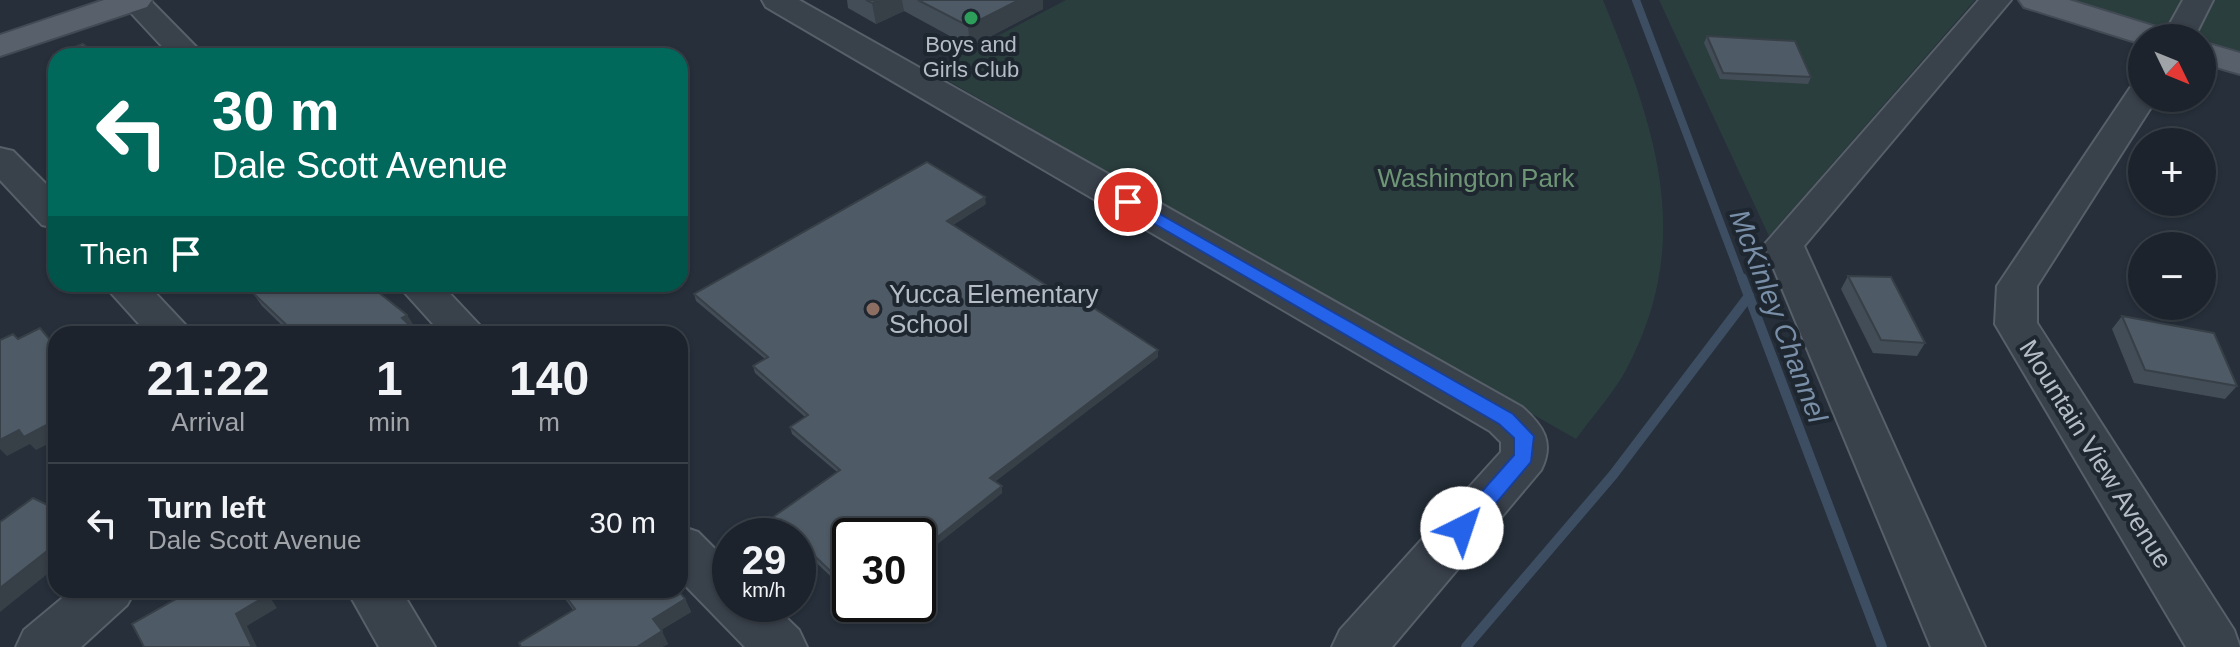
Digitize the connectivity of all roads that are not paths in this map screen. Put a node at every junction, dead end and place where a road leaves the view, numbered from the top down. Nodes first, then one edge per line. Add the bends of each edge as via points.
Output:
1 (71, 0) edge
2 (135, 0) edge
3 (777, 0) edge
4 (1996, 0) edge
5 (2035, 0) edge
6 (2198, 0) edge
7 (0, 23) edge
8 (2185, 24) edge
9 (2128, 29) edge
10 (0, 46) edge
11 (181, 48) edge
12 (2216, 56) edge
13 (2240, 64) edge
14 (2131, 112) edge
15 (0, 159) edge
16 (48, 208) edge
17 (131, 292) edge
18 (425, 292) edge
19 (165, 326) edge
20 (459, 326) edge
21 (688, 555) edge
22 (712, 579) edge
23 (100, 598) edge
24 (378, 598) edge
25 (755, 622) edge
26 (43, 647) edge
27 (408, 647) edge
28 (780, 647) edge
29 (1359, 647) edge
30 (1958, 647) edge
31 (2215, 647) edge

1 - 7 main road
2 - 10 main road
2 - 11 street
3 - 29 street via 1506,419 1524,436 1524,457
4 - 30 street via 1784,245
5 - 9 main road
6 - 8 street
12 - 13 main road
14 - 31 street, Mountain View Avenue via 2017,286 2016,324
15 - 16 street
17 - 19 street
18 - 20 street
21 - 22 street
23 - 26 street
24 - 27 street
25 - 28 street

